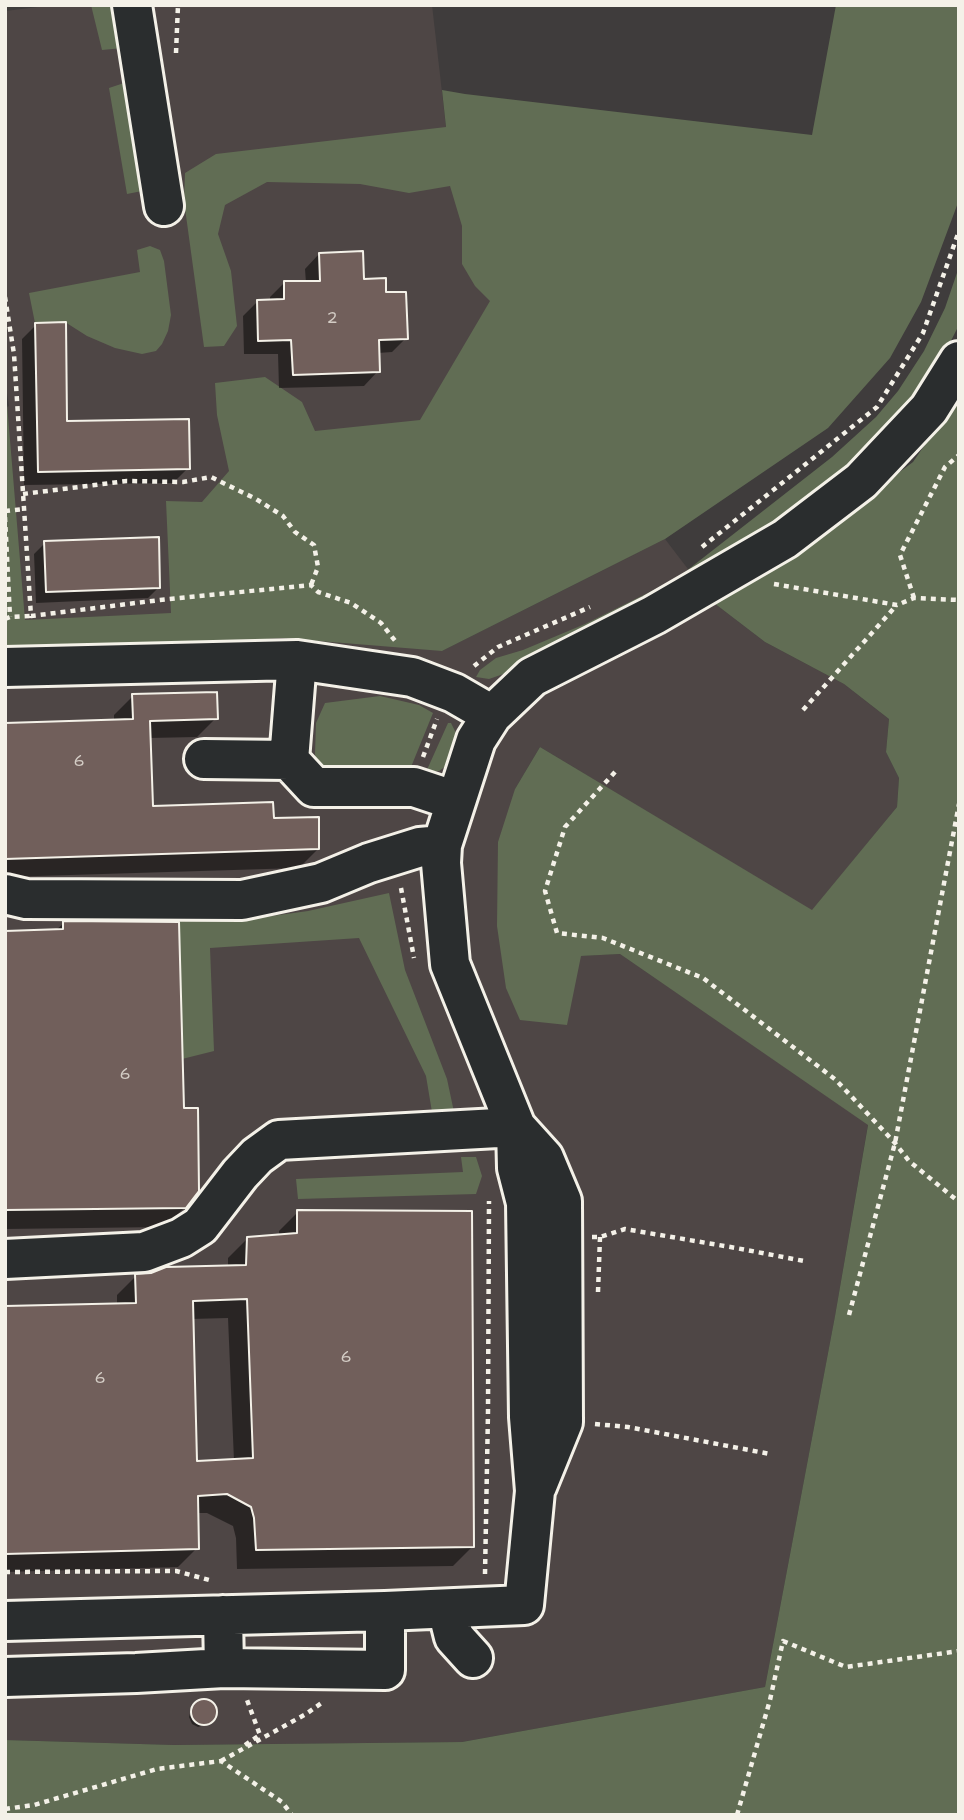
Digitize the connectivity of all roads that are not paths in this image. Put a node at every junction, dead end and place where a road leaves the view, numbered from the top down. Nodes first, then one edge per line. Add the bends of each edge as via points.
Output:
1 (132, 5) edge
2 (164, 206) dead end
3 (959, 361) edge
4 (297, 660) junction
5 (5, 667) edge
6 (492, 715) junction
7 (204, 759) dead end
8 (289, 760) junction
9 (456, 802) junction
10 (442, 845) junction
11 (5, 894) edge
12 (516, 1127) junction
13 (544, 1238) junction
14 (5, 1259) edge
15 (535, 1492) junction
16 (447, 1609) junction
17 (384, 1611) junction
18 (223, 1615) junction
19 (5, 1621) edge
20 (473, 1658) dead end
21 (230, 1668) junction
22 (5, 1677) edge

1 - 2 street
3 - 6 street via 929,409 862,481 785,539 654,615 532,677
4 - 5 street
4 - 6 street via 412,677 454,693
4 - 8 street
6 - 9 street via 476,740
7 - 8 street
8 - 9 street via 314,787 414,787
9 - 10 street
10 - 11 street via 369,863 321,883 242,900 26,899
10 - 12 street via 450,964
12 - 13 street via 544,1158 562,1201
12 - 14 street via 279,1140 240,1174 200,1226 181,1238 144,1252
13 - 15 street via 528,1417
13 - 15 street via 563,1422
15 - 16 street via 524,1605
16 - 17 street
16 - 20 street via 454,1637
17 - 18 street
17 - 21 street via 384,1670
18 - 19 street
18 - 21 street
21 - 22 street

